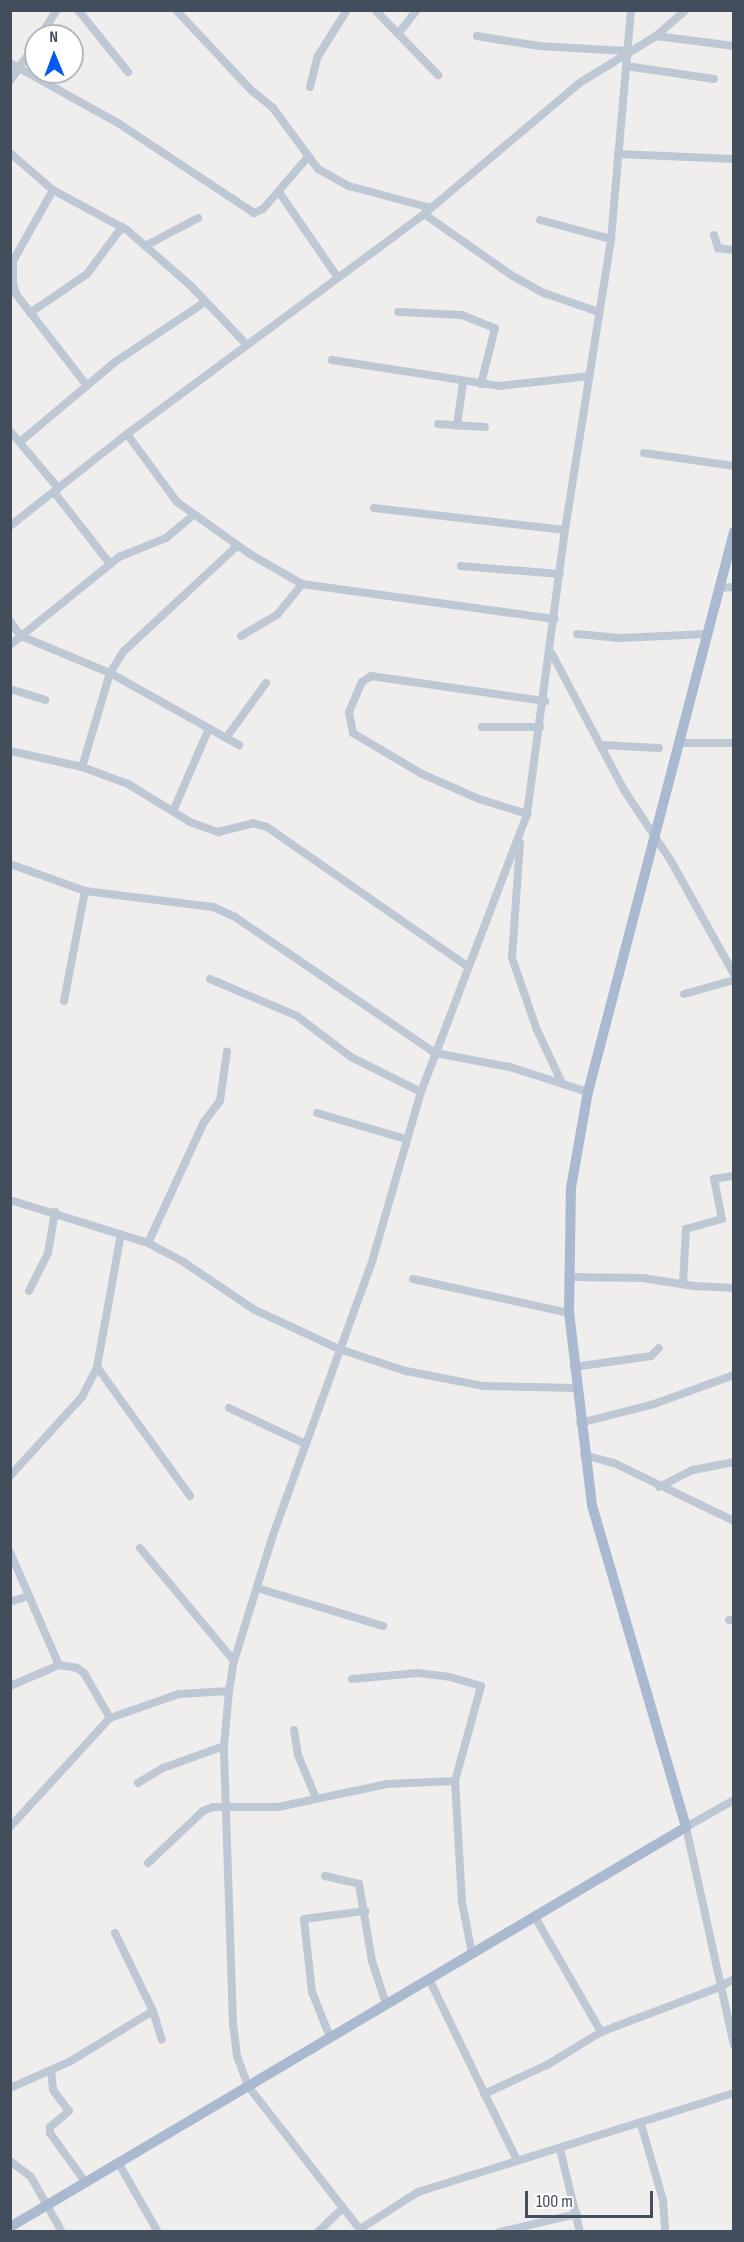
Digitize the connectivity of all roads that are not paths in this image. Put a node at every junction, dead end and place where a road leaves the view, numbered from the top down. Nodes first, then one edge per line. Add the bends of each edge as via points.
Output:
1 (57, 10) edge
2 (78, 10) edge
3 (176, 10) edge
4 (347, 10) edge
5 (375, 10) edge
6 (417, 10) edge
7 (631, 10) edge
8 (686, 10) edge
9 (48, 24) edge
10 (398, 34) junction
11 (477, 36) dead end
12 (656, 36) junction
13 (734, 46) edge
14 (627, 51) junction
15 (24, 61) edge
16 (10, 63) edge
17 (626, 66) junction
18 (20, 67) junction
19 (128, 72) dead end
20 (438, 75) dead end
21 (714, 79) dead end
22 (10, 81) edge
23 (310, 87) dead end
24 (10, 153) edge
25 (618, 154) junction
26 (307, 158) junction
27 (734, 159) edge
28 (53, 190) junction
29 (279, 192) junction
30 (428, 211) junction
31 (198, 218) dead end
32 (540, 220) dead end
33 (122, 226) junction
34 (714, 235) dead end
35 (611, 239) junction
36 (145, 246) junction
37 (734, 250) edge
38 (338, 278) junction
39 (205, 302) junction
40 (398, 312) dead end
41 (599, 312) junction
42 (30, 313) junction
43 (247, 345) junction
44 (332, 360) dead end
45 (589, 376) junction
46 (463, 382) junction
47 (481, 384) junction
48 (87, 386) junction
49 (438, 424) dead end
50 (457, 426) junction
51 (485, 427) dead end
52 (10, 431) edge
53 (127, 434) junction
54 (20, 442) junction
55 (644, 453) dead end
56 (734, 466) edge
57 (56, 490) junction
58 (374, 508) dead end
59 (193, 516) junction
60 (10, 526) edge
61 (565, 530) junction
62 (734, 532) edge
63 (237, 546) junction
64 (110, 564) junction
65 (461, 566) dead end
66 (560, 574) junction
67 (302, 584) junction
68 (734, 587) edge
69 (719, 588) junction
70 (555, 619) junction
71 (10, 621) edge
72 (577, 634) dead end
73 (708, 634) junction
74 (21, 636) junction
75 (241, 636) dead end
76 (10, 645) edge
77 (551, 654) junction
78 (110, 673) junction
79 (266, 683) dead end
80 (10, 689) edge
81 (45, 700) dead end
82 (544, 701) junction
83 (209, 728) junction
84 (482, 728) dead end
85 (540, 728) junction
86 (226, 738) junction
87 (680, 743) junction
88 (734, 743) edge
89 (239, 745) dead end
90 (602, 745) junction
91 (659, 748) dead end
92 (10, 751) edge
93 (82, 767) junction
94 (174, 809) junction
95 (528, 814) junction
96 (520, 838) junction
97 (656, 838) junction
98 (10, 864) edge
99 (85, 891) junction
100 (467, 966) junction
101 (734, 974) edge
102 (210, 979) dead end
103 (734, 980) edge
104 (684, 994) dead end
105 (64, 1001) dead end
106 (227, 1051) dead end
107 (435, 1053) junction
108 (561, 1081) junction
109 (421, 1092) junction
110 (588, 1092) junction
111 (317, 1113) dead end
112 (406, 1139) junction
113 (734, 1176) edge
114 (10, 1200) edge
115 (55, 1212) junction
116 (121, 1234) junction
117 (148, 1243) junction
118 (569, 1277) junction
119 (412, 1279) dead end
120 (683, 1284) junction
121 (734, 1288) edge
122 (29, 1291) dead end
123 (569, 1313) junction
124 (659, 1348) dead end
125 (339, 1349) junction
126 (97, 1367) junction
127 (574, 1367) junction
128 (734, 1375) edge
129 (576, 1388) junction
130 (229, 1408) dead end
131 (580, 1423) junction
132 (306, 1444) junction
133 (584, 1455) junction
134 (734, 1462) edge
135 (10, 1476) edge
136 (675, 1482) junction
137 (659, 1487) junction
138 (190, 1496) dead end
139 (680, 1497) junction
140 (734, 1521) edge
141 (140, 1548) dead end
142 (10, 1552) edge
143 (257, 1588) junction
144 (29, 1596) junction
145 (10, 1602) edge
146 (383, 1626) dead end
147 (234, 1661) junction
148 (59, 1665) junction
149 (352, 1679) dead end
150 (10, 1686) edge
151 (229, 1691) junction
152 (110, 1718) junction
153 (294, 1730) dead end
154 (224, 1746) junction
155 (454, 1781) junction
156 (138, 1783) dead end
157 (316, 1798) junction
158 (734, 1800) edge
159 (226, 1807) junction
160 (10, 1827) edge
161 (686, 1827) junction
162 (148, 1863) dead end
163 (326, 1876) dead end
164 (365, 1911) junction
165 (535, 1917) junction
166 (115, 1933) dead end
167 (472, 1954) junction
168 (429, 1979) junction
169 (734, 1979) edge
170 (720, 1987) junction
171 (386, 2004) junction
172 (153, 2011) junction
173 (601, 2032) junction
174 (330, 2037) junction
175 (162, 2040) dead end
176 (734, 2045) edge
177 (51, 2070) junction
178 (248, 2086) junction
179 (10, 2088) edge
180 (734, 2093) edge
181 (484, 2094) junction
182 (641, 2124) junction
183 (560, 2149) junction
184 (517, 2160) junction
185 (10, 2161) edge
186 (118, 2164) junction
187 (86, 2183) junction
188 (49, 2204) junction
189 (343, 2208) junction
190 (577, 2214) junction
191 (10, 2227) edge
192 (361, 2230) edge
193 (62, 2232) edge
194 (158, 2232) edge
195 (318, 2232) edge
196 (500, 2232) edge
197 (580, 2232) edge
198 (665, 2232) edge

1 - 9 street
2 - 19 street
3 - 26 street via 273,108
4 - 23 street via 317,58
5 - 10 street
6 - 10 street
7 - 14 street
8 - 12 street
10 - 20 street
11 - 14 street via 539,46
12 - 13 street
12 - 14 street
14 - 17 street
14 - 30 street via 581,82
15 - 18 street
16 - 18 street
17 - 21 street
17 - 25 street
18 - 22 street
18 - 29 street via 118,123 246,210 258,212
24 - 28 street
25 - 27 street
25 - 35 street
26 - 29 street
26 - 30 street via 318,169 349,186
28 - 33 street
28 - 42 street via 13,261 15,294
29 - 38 street
30 - 38 street
30 - 41 street via 511,275 544,293
31 - 36 street
32 - 35 street
33 - 36 street
33 - 42 street via 87,274
34 - 37 street via 718,248
35 - 41 street
36 - 39 street
38 - 43 street
39 - 43 street
39 - 48 street via 115,362
40 - 47 street via 462,315 495,328
41 - 45 street
42 - 48 street
43 - 53 street
44 - 46 street
45 - 47 street
45 - 61 street
46 - 47 street
46 - 50 street
48 - 54 street
49 - 50 street
50 - 51 street
52 - 54 street
53 - 57 street
53 - 59 street via 177,502
54 - 57 street
55 - 56 street
57 - 60 street
57 - 64 street
58 - 61 street
59 - 63 street
59 - 64 street via 166,538 130,550
61 - 66 street
62 - 69 main road
63 - 67 street
63 - 78 street via 134,640
64 - 74 street
65 - 66 street
66 - 70 street
67 - 70 street
67 - 75 street via 277,615
68 - 69 street
69 - 73 main road
70 - 77 street
71 - 74 street
72 - 73 street via 620,638
73 - 87 main road
74 - 76 street
74 - 78 street
77 - 82 street
77 - 90 street
78 - 83 street
78 - 93 street
79 - 86 street
80 - 81 street
82 - 85 street
82 - 95 street via 370,676 362,682 349,712 353,733 422,774 479,800
83 - 86 street
83 - 94 street
84 - 85 street
85 - 95 street
86 - 89 street
87 - 88 street
87 - 97 main road
90 - 91 street
90 - 97 street via 624,790
92 - 93 street
93 - 94 street via 128,784
94 - 100 street via 190,822 218,832 253,823 267,827
95 - 96 street
96 - 100 street
96 - 108 street via 512,958 537,1030
97 - 101 street
97 - 110 main road
98 - 99 street
99 - 105 street
99 - 107 street via 195,904 236,917
100 - 107 street
102 - 109 street via 297,1016 351,1057
103 - 104 street
106 - 117 street via 220,1101 204,1122
107 - 108 street
107 - 109 street
108 - 110 street
109 - 112 street
110 - 118 main road via 571,1188
111 - 112 street
112 - 125 street via 373,1258
113 - 120 street via 714,1179 722,1219 686,1229
114 - 115 street
115 - 116 street
115 - 122 street via 48,1253
116 - 117 street
116 - 126 street
117 - 125 street via 255,1310
118 - 120 street via 643,1278
118 - 123 main road
119 - 123 street
120 - 121 street
123 - 127 main road
124 - 127 street via 651,1356
125 - 129 street via 406,1371 483,1386
125 - 132 street
126 - 135 street via 82,1397
126 - 138 street
127 - 129 main road
128 - 131 street via 654,1404
129 - 131 main road
130 - 132 street
131 - 133 main road
132 - 143 street
133 - 137 street via 614,1463
133 - 161 main road via 592,1505
134 - 136 street via 693,1470
136 - 137 street
136 - 139 street
137 - 139 street
139 - 140 street
141 - 147 street
142 - 144 street
143 - 146 street
143 - 147 street
144 - 145 street
144 - 148 street
147 - 151 street
148 - 150 street
148 - 152 street via 84,1673
149 - 155 street via 418,1673 481,1686
151 - 152 street via 179,1694
151 - 154 street
152 - 160 street
153 - 157 street via 297,1755
154 - 156 street via 163,1768
154 - 159 street
155 - 157 street via 393,1784
155 - 167 street via 462,1902
157 - 159 street via 278,1807
158 - 161 street
159 - 162 street via 203,1811
159 - 178 street via 234,2040
161 - 165 main road
161 - 170 street
163 - 164 street via 359,1884
164 - 171 street via 372,1961
164 - 174 street via 304,1919 312,1992
165 - 167 main road
165 - 173 street
166 - 172 street
167 - 168 main road
168 - 171 main road
168 - 181 street
169 - 170 street
170 - 173 street
170 - 176 street
171 - 174 main road
172 - 175 street
172 - 177 street
173 - 181 street via 547,2065
174 - 178 main road
177 - 179 street
177 - 187 street via 53,2090 69,2111 50,2127 50,2133
178 - 186 main road
178 - 189 street
180 - 182 street
181 - 184 street
182 - 183 street
182 - 198 street via 663,2200
183 - 184 street
183 - 190 street
184 - 192 street via 418,2192
185 - 188 street via 32,2177
186 - 187 main road
186 - 194 street
187 - 188 main road
188 - 191 main road
188 - 193 street
189 - 192 street
189 - 195 street
190 - 196 street
190 - 197 street

